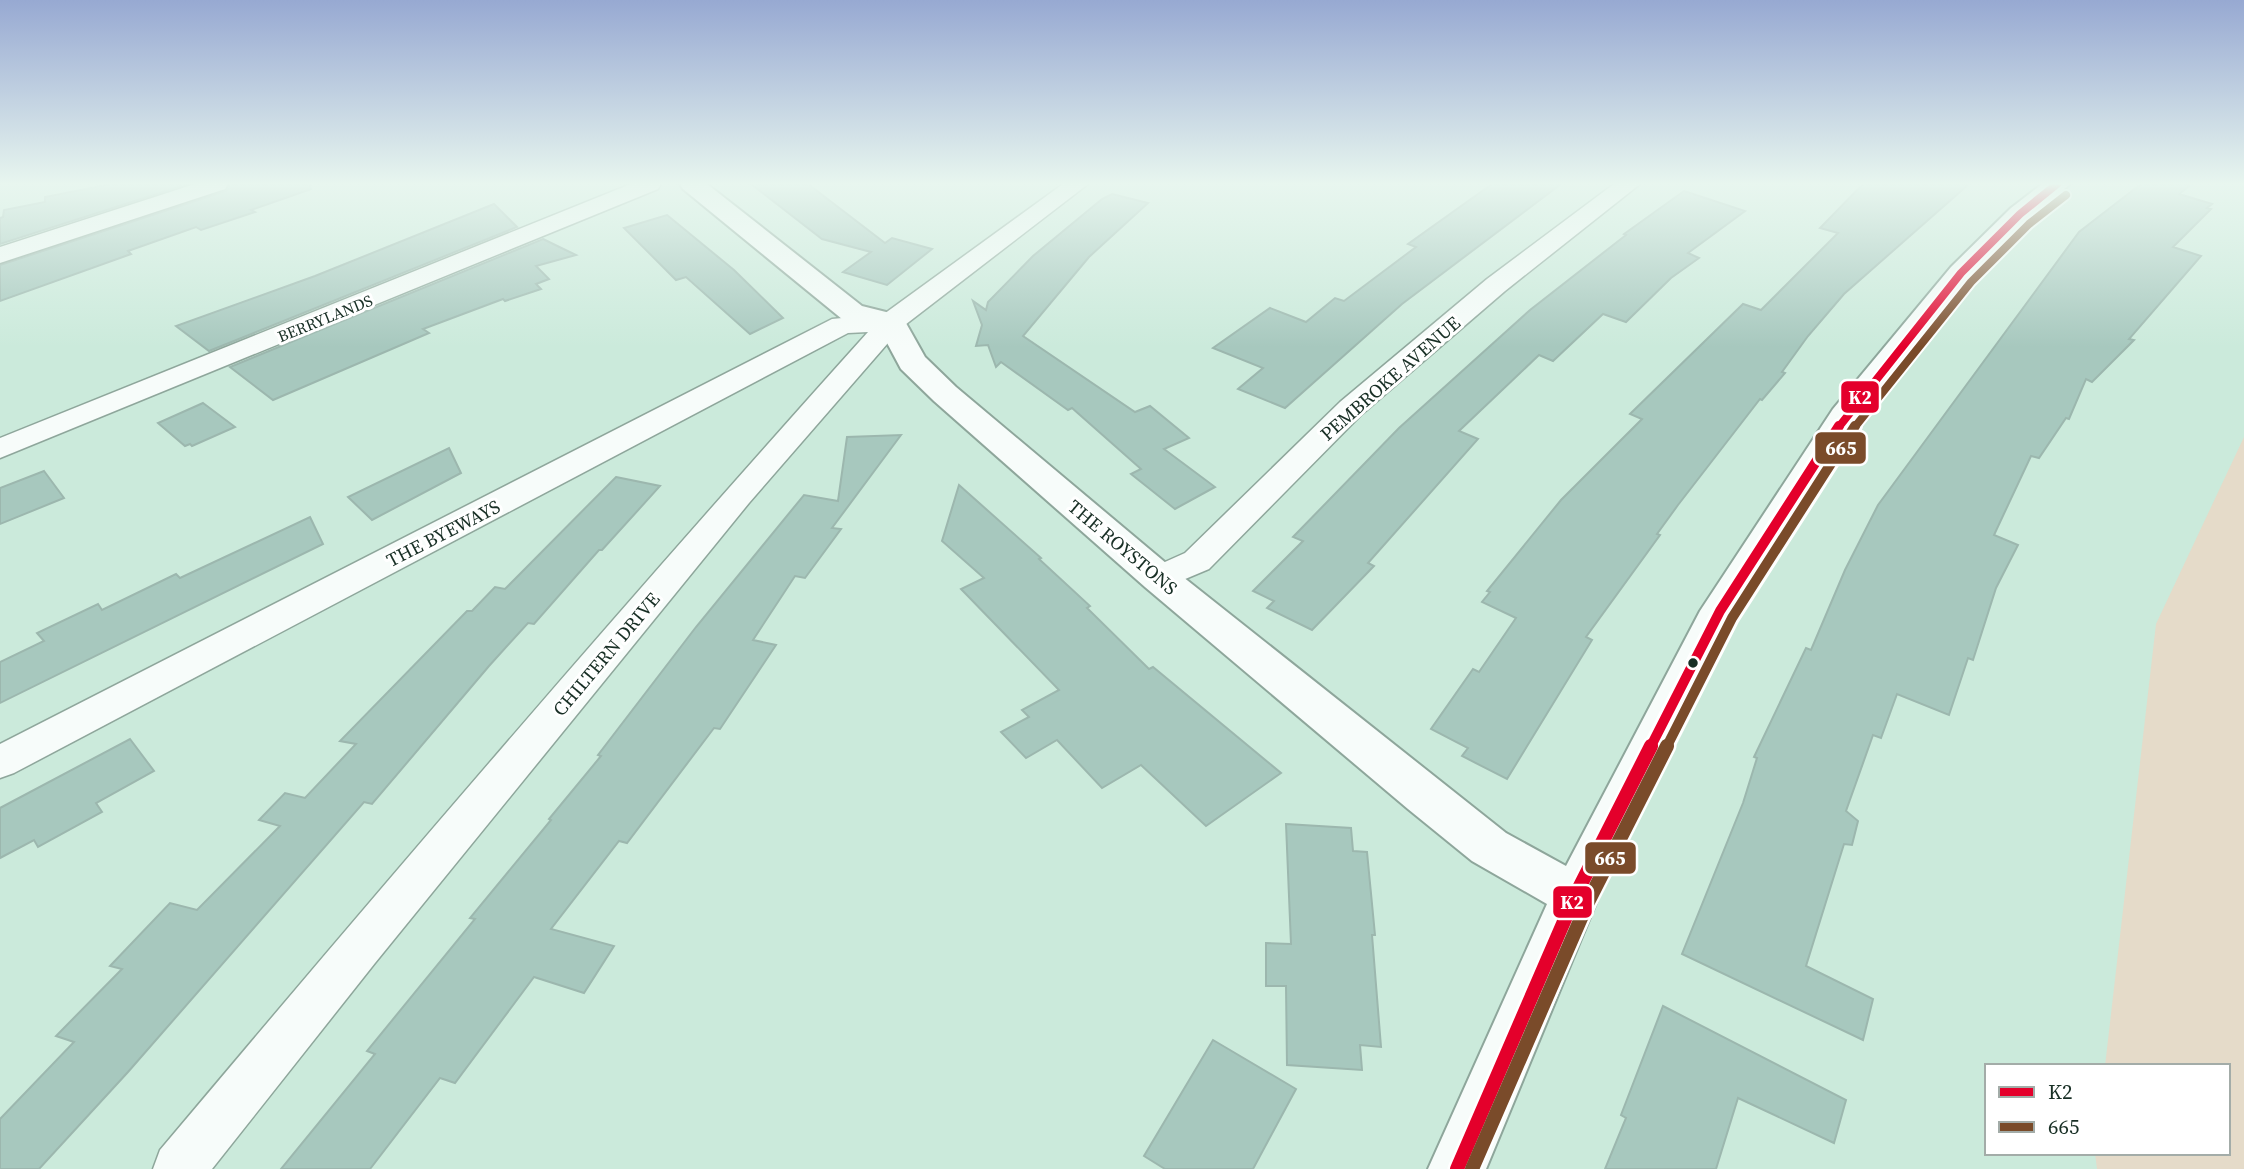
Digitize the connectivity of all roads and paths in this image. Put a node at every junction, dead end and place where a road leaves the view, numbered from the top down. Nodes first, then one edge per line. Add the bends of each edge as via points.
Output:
1 (50, 239) edge
2 (516, 239) edge
3 (760, 239) edge
4 (1003, 239) edge
5 (1555, 239) edge
6 (1996, 239) edge
7 (0, 255) edge
8 (891, 322) junction
9 (0, 449) edge
10 (1159, 578) junction
11 (0, 762) edge
12 (1575, 896) junction
13 (179, 1169) edge
14 (1457, 1169) edge

1 - 7 street
2 - 9 street, BERRYLANDS
3 - 8 street via 852,313
4 - 8 street, CHILTERN DRIVE
5 - 10 street, PEMBROKE AVENUE via 1351,408 1197,561
6 - 12 street via 1961,274 1845,416 1720,611
8 - 10 street, THE ROYSTONS via 912,362 945,394
8 - 11 street, THE BYEWAYS via 842,326
8 - 13 street, CHILTERN DRIVE via 738,496
10 - 12 street, THE ROYSTONS via 1489,847
12 - 14 street

